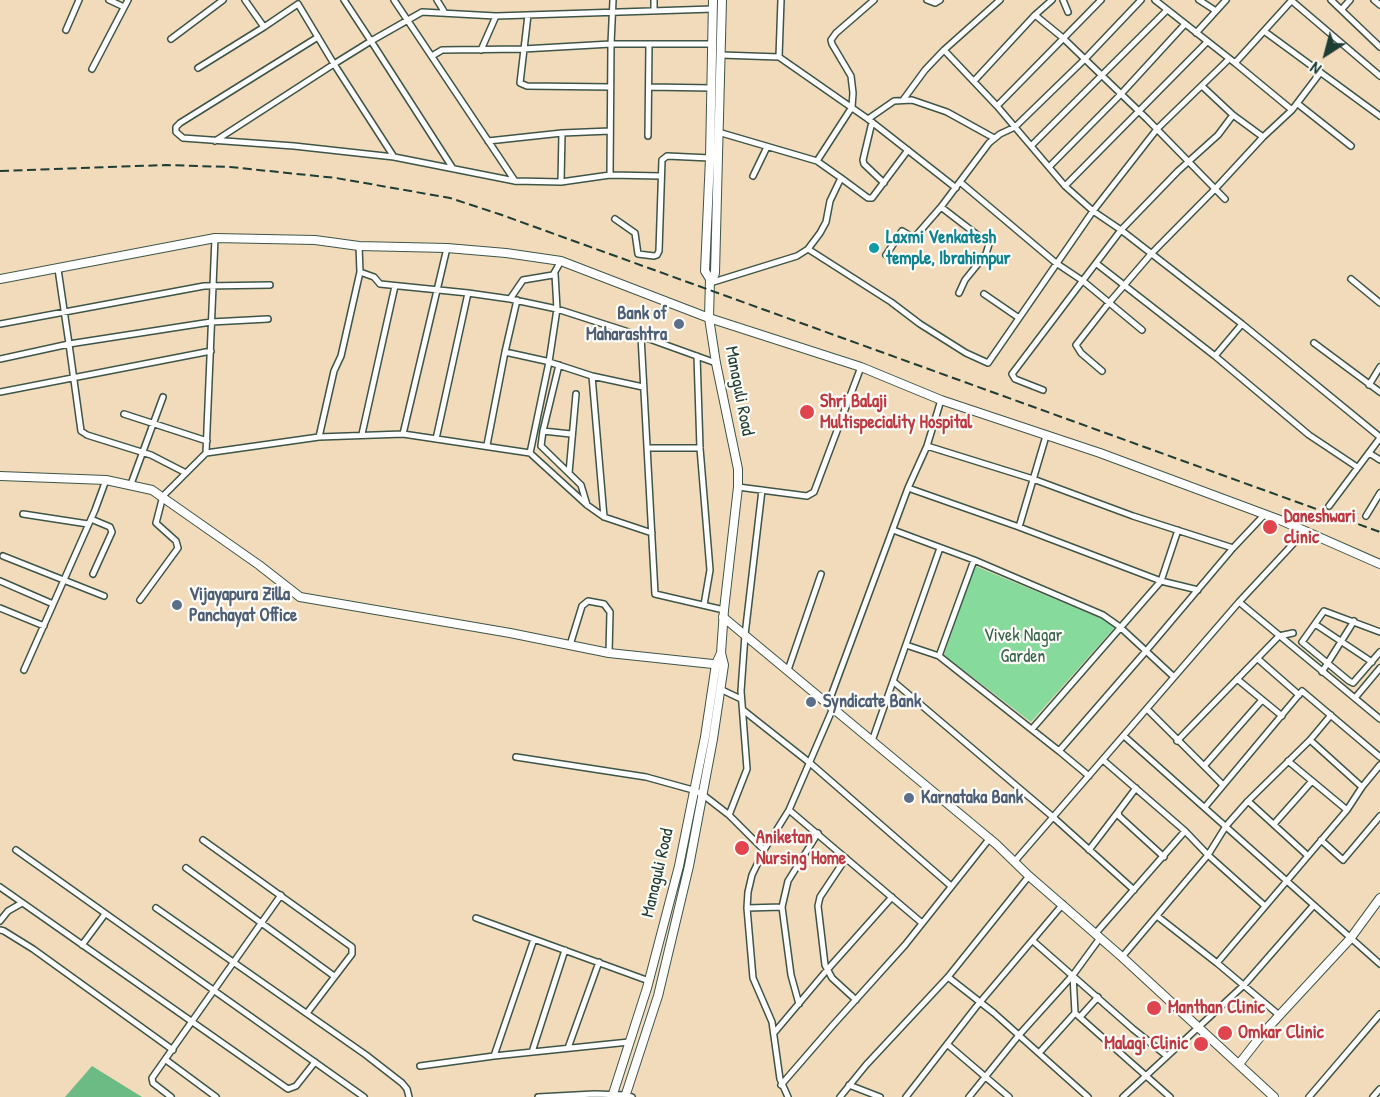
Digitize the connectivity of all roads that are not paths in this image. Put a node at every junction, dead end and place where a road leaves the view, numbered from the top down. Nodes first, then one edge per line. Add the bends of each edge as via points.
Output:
1 (80, 0) edge
2 (109, 0) edge
3 (128, 0) edge
4 (223, 0) edge
5 (245, 0) edge
6 (344, 0) edge
7 (394, 0) edge
8 (437, 0) edge
9 (613, 0) edge
10 (654, 0) edge
11 (722, 0) edge
12 (781, 0) edge
13 (874, 0) edge
14 (927, 0) edge
15 (940, 0) edge
16 (1000, 0) edge
17 (1052, 0) edge
18 (1063, 0) edge
19 (1101, 0) edge
20 (1141, 0) edge
21 (1155, 0) edge
22 (1199, 0) edge
23 (1226, 0) edge
24 (1292, 0) edge
25 (1331, 0) edge
26 (1350, 0) edge
27 (1374, 0) edge
28 (296, 2) edge
29 (713, 4) edge
30 (1380, 5) edge
31 (124, 7) junction
32 (1342, 9) junction
33 (654, 10) junction
34 (1167, 10) junction
35 (1216, 11) junction
36 (612, 12) junction
37 (1068, 12) dead end
38 (445, 13) junction
39 (528, 15) junction
40 (1035, 15) junction
41 (495, 16) junction
42 (407, 19) junction
43 (1185, 24) junction
44 (264, 27) junction
45 (66, 30) dead end
46 (1264, 32) junction
47 (1196, 33) junction
48 (318, 38) junction
49 (1063, 38) junction
50 (1380, 38) edge
51 (171, 39) dead end
52 (371, 41) junction
53 (1207, 42) junction
54 (611, 44) junction
55 (649, 44) junction
56 (713, 44) junction
57 (1378, 45) edge
58 (523, 49) junction
59 (481, 50) junction
60 (944, 50) junction
61 (721, 55) junction
62 (432, 56) junction
63 (779, 57) junction
64 (1085, 59) junction
65 (1229, 59) junction
66 (1235, 63) junction
67 (334, 64) junction
68 (198, 68) dead end
69 (92, 69) dead end
70 (1320, 73) junction
71 (1102, 76) junction
72 (1380, 76) edge
73 (974, 81) junction
74 (1202, 86) junction
75 (610, 87) junction
76 (649, 87) junction
77 (712, 88) junction
78 (1121, 94) junction
79 (903, 100) junction
80 (1298, 104) junction
81 (997, 106) junction
82 (852, 107) junction
83 (1292, 110) junction
84 (1139, 112) junction
85 (1233, 115) junction
86 (1380, 116) edge
87 (870, 120) junction
88 (1015, 127) junction
89 (1157, 129) junction
90 (610, 131) junction
91 (718, 132) junction
92 (562, 133) junction
93 (648, 136) dead end
94 (1263, 137) junction
95 (994, 138) junction
96 (214, 141) junction
97 (488, 141) junction
98 (1031, 146) junction
99 (1351, 146) dead end
100 (767, 147) junction
101 (908, 150) junction
102 (394, 157) junction
103 (710, 158) junction
104 (817, 160) junction
105 (1189, 162) junction
106 (1049, 166) junction
107 (452, 167) junction
108 (610, 175) junction
109 (661, 176) junction
110 (753, 176) dead end
111 (840, 178) junction
112 (515, 181) junction
113 (561, 182) junction
114 (884, 183) junction
115 (958, 185) junction
116 (1065, 186) junction
117 (1215, 189) junction
118 (1225, 199) dead end
119 (941, 207) junction
120 (1093, 211) junction
121 (615, 219) dead end
122 (1121, 230) junction
123 (215, 238) junction
124 (359, 246) junction
125 (447, 248) junction
126 (808, 249) junction
127 (1151, 254) junction
128 (886, 255) dead end
129 (561, 261) junction
130 (1056, 263) junction
131 (1097, 264) junction
132 (58, 269) junction
133 (360, 272) junction
134 (555, 274) junction
135 (0, 279) edge
136 (1351, 279) dead end
137 (710, 281) junction
138 (1083, 281) junction
139 (213, 285) junction
140 (270, 285) dead end
141 (1126, 285) junction
142 (395, 286) junction
143 (436, 290) junction
144 (468, 293) junction
145 (958, 293) dead end
146 (984, 294) dead end
147 (514, 299) junction
148 (1380, 303) edge
149 (1108, 304) junction
150 (557, 309) junction
151 (65, 311) junction
152 (709, 318) junction
153 (1019, 318) junction
154 (268, 319) dead end
155 (211, 322) junction
156 (0, 324) edge
157 (1242, 324) junction
158 (1142, 330) dead end
159 (641, 336) junction
160 (1314, 343) dead end
161 (69, 344) junction
162 (211, 351) junction
163 (505, 352) junction
164 (697, 356) junction
165 (1215, 356) junction
166 (0, 359) edge
167 (549, 362) junction
168 (716, 363) junction
169 (559, 365) junction
170 (1380, 367) edge
171 (861, 368) junction
172 (1102, 371) dead end
173 (592, 376) junction
174 (74, 377) junction
175 (1370, 385) junction
176 (644, 387) junction
177 (1043, 390) dead end
178 (0, 392) edge
179 (1380, 392) edge
180 (576, 394) dead end
181 (164, 397) dead end
182 (941, 400) junction
183 (124, 414) dead end
184 (153, 423) junction
185 (543, 431) junction
186 (362, 434) junction
187 (403, 434) junction
188 (571, 434) junction
189 (319, 436) junction
190 (1046, 436) junction
191 (1380, 437) edge
192 (436, 439) junction
193 (207, 441) junction
194 (487, 445) junction
195 (927, 446) junction
196 (647, 448) junction
197 (700, 448) junction
198 (143, 452) junction
199 (206, 453) junction
200 (530, 453) junction
201 (1369, 453) junction
202 (1380, 460) edge
203 (1357, 467) junction
204 (186, 473) junction
205 (569, 474) junction
206 (0, 476) edge
207 (1033, 478) junction
208 (106, 480) junction
209 (131, 484) junction
210 (738, 488) junction
211 (908, 488) junction
212 (762, 490) junction
213 (1380, 493) edge
214 (163, 496) junction
215 (587, 505) junction
216 (1329, 506) dead end
217 (23, 513) dead end
218 (1265, 514) junction
219 (1366, 516) dead end
220 (604, 517) junction
221 (89, 522) junction
222 (1019, 527) junction
223 (893, 530) junction
224 (1178, 530) junction
225 (1305, 531) junction
226 (652, 533) junction
227 (940, 548) junction
228 (1233, 548) junction
229 (3, 556) dead end
230 (974, 560) junction
231 (1380, 564) edge
232 (93, 574) dead end
233 (821, 574) dead end
234 (0, 581) edge
235 (63, 581) junction
236 (1161, 581) junction
237 (1198, 590) junction
238 (104, 596) dead end
239 (140, 600) dead end
240 (1239, 602) junction
241 (54, 604) junction
242 (704, 605) junction
243 (0, 608) edge
244 (723, 613) junction
245 (1354, 621) junction
246 (1315, 624) junction
247 (44, 626) junction
248 (1120, 627) junction
249 (1380, 632) edge
250 (1293, 633) dead end
251 (745, 634) junction
252 (1279, 636) junction
253 (1341, 641) junction
254 (570, 645) junction
255 (906, 645) junction
256 (1146, 651) junction
257 (1380, 652) edge
258 (609, 653) junction
259 (939, 656) junction
260 (1258, 659) junction
261 (1372, 662) junction
262 (720, 664) junction
263 (1328, 664) junction
264 (1380, 668) edge
265 (24, 670) dead end
266 (788, 670) junction
267 (1322, 672) junction
268 (1174, 677) junction
269 (1237, 679) junction
270 (894, 682) junction
271 (720, 689) junction
272 (1299, 695) junction
273 (1355, 698) junction
274 (741, 699) junction
275 (1262, 700) junction
276 (830, 706) junction
277 (743, 710) junction
278 (1147, 710) junction
279 (1331, 715) junction
280 (1282, 716) junction
281 (1380, 719) edge
282 (1032, 729) junction
283 (1124, 736) junction
284 (1310, 740) junction
285 (872, 741) junction
286 (1177, 741) junction
287 (1059, 751) junction
288 (516, 756) dead end
289 (1380, 757) edge
290 (1103, 760) junction
291 (1288, 761) junction
292 (810, 763) junction
293 (1380, 765) edge
294 (1204, 766) junction
295 (1089, 776) junction
296 (1312, 781) junction
297 (1223, 785) junction
298 (1362, 787) junction
299 (1136, 788) junction
300 (693, 790) junction
301 (702, 794) junction
302 (1248, 801) junction
303 (1205, 807) junction
304 (789, 810) junction
305 (1347, 810) junction
306 (1118, 812) junction
307 (729, 815) junction
308 (1380, 816) edge
309 (1053, 817) junction
310 (1274, 824) junction
311 (1226, 826) junction
312 (1185, 831) junction
313 (818, 833) junction
314 (990, 838) junction
315 (203, 840) dead end
316 (1321, 840) junction
317 (16, 850) dead end
318 (764, 850) junction
319 (1089, 850) junction
320 (1208, 855) junction
321 (1307, 855) junction
322 (1164, 857) junction
323 (846, 858) junction
324 (1015, 861) junction
325 (186, 868) dead end
326 (1029, 876) junction
327 (1286, 882) junction
328 (951, 886) junction
329 (0, 887) edge
330 (1134, 890) junction
331 (281, 895) junction
332 (892, 897) junction
333 (1380, 898) edge
334 (22, 903) junction
335 (1063, 904) junction
336 (1265, 906) junction
337 (1312, 906) junction
338 (782, 907) junction
339 (156, 908) dead end
340 (747, 908) junction
341 (105, 914) junction
342 (1157, 916) junction
343 (476, 918) dead end
344 (0, 921) edge
345 (261, 922) junction
346 (922, 923) junction
347 (0, 930) edge
348 (1098, 936) junction
349 (534, 939) junction
350 (1350, 939) junction
351 (1033, 941) junction
352 (82, 945) junction
353 (565, 950) junction
354 (1122, 957) junction
355 (599, 962) junction
356 (234, 963) junction
357 (1217, 963) junction
358 (1380, 964) edge
359 (827, 970) junction
360 (334, 975) junction
361 (1073, 975) junction
362 (948, 977) junction
363 (649, 981) junction
364 (1244, 985) junction
365 (213, 990) junction
366 (1098, 997) junction
367 (856, 1000) junction
368 (981, 1003) junction
369 (799, 1004) junction
370 (307, 1013) junction
371 (1380, 1014) edge
372 (1078, 1015) junction
373 (1279, 1015) junction
374 (192, 1020) junction
375 (1197, 1027) junction
376 (774, 1033) junction
377 (1019, 1035) junction
378 (629, 1042) junction
379 (947, 1044) junction
380 (568, 1048) junction
381 (173, 1050) junction
382 (532, 1052) junction
383 (1039, 1053) junction
384 (494, 1056) junction
385 (1167, 1056) junction
386 (166, 1060) junction
387 (315, 1062) junction
388 (1239, 1064) junction
389 (420, 1066) dead end
390 (1147, 1075) junction
391 (986, 1076) junction
392 (782, 1085) junction
393 (849, 1085) junction
394 (1380, 1089) edge
395 (612, 1095) edge
396 (628, 1096) edge
397 (171, 1097) edge
398 (216, 1097) edge
399 (364, 1097) edge
400 (409, 1097) edge
401 (540, 1097) edge
402 (788, 1097) edge
403 (840, 1097) edge
404 (880, 1097) edge
405 (906, 1097) edge
406 (969, 1097) edge
407 (1009, 1097) edge
408 (1088, 1097) edge
409 (1123, 1097) edge
410 (1170, 1097) edge
411 (1274, 1097) edge
412 (1309, 1097) edge
413 (1373, 1097) edge

1 - 45 street
2 - 31 street
3 - 31 street
4 - 51 street
5 - 44 street
6 - 52 street
7 - 42 street
8 - 38 street
9 - 36 street
10 - 33 street
11 - 61 main road, Managuli Road
12 - 63 street
13 - 82 street via 831,40 850,76
14 - 15 street
16 - 60 street
17 - 40 street
18 - 37 street
19 - 49 street
20 - 64 street
21 - 34 street
22 - 35 street
23 - 35 street
24 - 46 street
24 - 72 street
25 - 32 street
26 - 32 street
27 - 30 street
28 - 44 street
28 - 48 street
29 - 33 street
29 - 56 main road, Managuli Road
31 - 69 street
32 - 57 street
33 - 36 street
34 - 43 street
34 - 71 street
35 - 47 street
36 - 39 street
36 - 54 street
38 - 41 street
38 - 42 street via 422,12
39 - 41 street
39 - 58 street
40 - 49 street
40 - 73 street
41 - 59 street
42 - 52 street
42 - 62 street
43 - 47 street
43 - 78 street
44 - 68 street
46 - 66 street
46 - 70 street
47 - 53 street
48 - 67 street
48 - 96 street via 176,127 183,138
49 - 64 street
49 - 81 street
50 - 57 street
52 - 67 street
52 - 107 street
53 - 65 street
53 - 84 street
54 - 55 street
54 - 58 street
54 - 75 street
55 - 56 street
55 - 76 street
56 - 77 main road, Managuli Road
58 - 59 street
58 - 75 street via 520,83 524,86
59 - 62 street via 442,50
60 - 73 street
60 - 79 street
61 - 63 street
61 - 91 main road, Managuli Road
62 - 97 street
63 - 82 street
64 - 71 street
64 - 88 street
65 - 66 street
65 - 74 street
66 - 83 street
67 - 96 street
67 - 102 street
70 - 80 street
70 - 86 street
71 - 78 street
71 - 98 street
73 - 81 street
74 - 85 street
74 - 89 street
75 - 90 street
76 - 77 street
76 - 93 street
77 - 103 main road, Managuli Road
78 - 84 street
78 - 106 street
79 - 87 street
79 - 95 street via 947,112
80 - 83 street
80 - 99 street
81 - 88 street
82 - 87 street
82 - 104 street
83 - 94 street
84 - 89 street
84 - 116 street
85 - 94 street
85 - 105 street
87 - 101 street
87 - 114 street via 863,160
88 - 95 street
88 - 98 street
89 - 105 street
89 - 120 street
90 - 92 street
90 - 108 street
91 - 100 street
91 - 137 main road, Managuli Road via 715,273
92 - 97 street
92 - 113 street
94 - 117 street
95 - 115 street
96 - 102 street
97 - 112 street
98 - 106 street
100 - 104 street
100 - 110 street
101 - 114 street
101 - 115 street
102 - 107 street
103 - 109 street via 664,157
103 - 137 main road, Managuli Road via 705,272
104 - 111 street
105 - 117 street
105 - 122 street
106 - 116 street
107 - 112 street
108 - 109 street
108 - 113 street
109 - 121 street via 657,255 638,254 635,233
111 - 114 street via 868,198
111 - 126 street via 826,222
112 - 113 street
115 - 119 street
115 - 130 street
116 - 120 street
117 - 118 street
117 - 127 street
119 - 128 street via 914,238 902,231
119 - 145 street via 989,244
120 - 122 street
120 - 130 street
122 - 127 street
122 - 131 street
123 - 124 street via 315,240
123 - 132 street
123 - 139 street
124 - 125 street
124 - 133 street
125 - 129 street
125 - 143 street
126 - 137 street via 797,256
126 - 153 street via 920,324 988,363
127 - 141 street
127 - 157 street
129 - 134 street
129 - 152 street
130 - 138 street
130 - 153 street
131 - 138 street
131 - 141 street
132 - 135 street
132 - 151 street
133 - 142 street via 380,284
133 - 189 street
134 - 147 street via 524,280
134 - 150 street
136 - 148 street
137 - 152 main road, Managuli Road
138 - 149 street
138 - 177 street via 1012,374 1015,379
139 - 140 street
139 - 151 street
139 - 155 street
141 - 149 street
141 - 165 street
142 - 143 street
142 - 186 street
143 - 144 street
143 - 187 street
144 - 147 street
144 - 192 street
146 - 153 street
147 - 150 street
147 - 163 street
149 - 158 street
149 - 172 street via 1076,345
150 - 159 street
150 - 167 street
151 - 156 street
151 - 161 street
152 - 168 main road, Managuli Road
152 - 171 street
154 - 155 street
155 - 161 street
155 - 162 street
157 - 165 street
157 - 191 street
159 - 164 street
159 - 176 street
160 - 175 street
161 - 166 street
161 - 174 street
162 - 174 street
162 - 193 street
163 - 167 street
163 - 194 street
164 - 168 street
164 - 197 street
165 - 203 street via 1309,435
167 - 169 street
167 - 200 street
168 - 210 main road, Managuli Road via 738,469
169 - 173 street
169 - 185 street
170 - 175 street
171 - 182 street
171 - 212 street via 814,492 807,496
173 - 176 street
173 - 220 street
174 - 178 street
174 - 198 street via 81,431
175 - 179 street
176 - 196 street
180 - 188 street
181 - 184 street
182 - 190 street
182 - 195 street
183 - 184 street
184 - 193 street
184 - 198 street
185 - 188 street
185 - 205 street via 541,446
186 - 187 street
186 - 189 street
187 - 192 street
188 - 205 street
189 - 199 street
190 - 207 street
190 - 218 street
191 - 201 street
192 - 194 street
193 - 199 street
194 - 200 street
195 - 207 street
195 - 211 street
196 - 197 street
196 - 226 street
197 - 242 street via 710,570
198 - 204 street
198 - 209 street
199 - 204 street
200 - 215 street
201 - 202 street
201 - 203 street
203 - 216 street
204 - 214 street
205 - 215 street via 581,485
206 - 208 street
207 - 222 street
207 - 224 street
208 - 209 street
208 - 221 street
209 - 214 street
210 - 212 street
210 - 244 main road, Managuli Road
211 - 222 street
211 - 223 street
212 - 251 street
213 - 219 street
214 - 239 street via 156,524 176,541 178,548
214 - 254 street via 300,597
215 - 220 street
217 - 221 street
218 - 225 street
218 - 228 street
220 - 226 street
221 - 232 street via 110,527 112,532
221 - 235 street
222 - 236 street
223 - 227 street
223 - 276 street
224 - 228 street
224 - 236 street
225 - 231 street
225 - 240 street
226 - 242 street via 655,594
227 - 230 street
227 - 255 street
228 - 237 street
229 - 235 street
230 - 248 street via 1103,615
230 - 259 street
233 - 266 street
234 - 241 street
235 - 238 street
235 - 241 street
236 - 237 street
236 - 248 street
237 - 256 street
240 - 252 street
240 - 268 street
241 - 247 street
242 - 244 street
243 - 247 street
244 - 251 street
244 - 262 main road, Managuli Road
245 - 246 street via 1324,611
245 - 249 street
245 - 253 street
246 - 253 street
246 - 263 street via 1302,642
247 - 265 street
248 - 256 street
248 - 282 street
250 - 252 street
251 - 266 street
251 - 274 street
252 - 260 street
252 - 267 street
253 - 261 street
253 - 263 street
254 - 258 street
254 - 258 street via 582,606 588,601 604,604 610,612
255 - 259 street
255 - 270 street
256 - 268 street
256 - 287 street
257 - 261 street
258 - 262 street
259 - 282 street
260 - 269 street
260 - 272 street
261 - 263 street via 1353,683
262 - 271 main road, Managuli Road
262 - 300 main road, Managuli Road
263 - 267 street
264 - 273 street
266 - 276 street
267 - 273 street
268 - 278 street
269 - 275 street
269 - 286 street
270 - 285 street
270 - 309 street
271 - 274 street
271 - 301 main road, Managuli Road
272 - 279 street via 1302,691
272 - 280 street
273 - 281 street
274 - 277 street
275 - 280 street
275 - 294 street
276 - 285 street
276 - 292 street
277 - 292 street
277 - 307 street via 747,769
278 - 283 street
278 - 286 street
279 - 284 street
279 - 289 street
280 - 297 street
282 - 287 street
283 - 290 street
283 - 303 street
284 - 291 street
284 - 298 street
285 - 314 street
286 - 294 street
287 - 295 street
288 - 300 street via 646,777
290 - 295 street
290 - 299 street
291 - 296 street
291 - 302 street
292 - 304 street
292 - 328 street
293 - 298 street
294 - 297 street
295 - 309 street
296 - 305 street
296 - 310 street
297 - 303 street
298 - 305 street
299 - 306 street
299 - 312 street
300 - 301 street
300 - 363 main road, Managuli Road via 679,866
301 - 307 street
301 - 396 main road, Managuli Road via 660,990
302 - 310 street
302 - 311 street
303 - 311 street
304 - 313 street
304 - 318 street
305 - 316 street
306 - 319 street
306 - 322 street
307 - 318 street
308 - 316 street via 1343,860
309 - 319 street
309 - 324 street
310 - 321 street
311 - 320 street
311 - 327 street
312 - 320 street
312 - 322 street
313 - 323 street
313 - 338 street via 788,881
314 - 324 street
314 - 328 street
315 - 331 street
316 - 321 street
317 - 341 street
318 - 340 street via 749,885
319 - 330 street
320 - 336 street
320 - 342 street
321 - 327 street
322 - 330 street
323 - 332 street
323 - 359 street via 818,906
324 - 326 street
325 - 345 street
326 - 335 street
326 - 362 street
327 - 336 street
327 - 337 street
328 - 346 street
329 - 334 street
330 - 348 street
331 - 345 street
331 - 360 street via 352,947 352,954
332 - 346 street
332 - 359 street
333 - 350 street
334 - 344 street via 8,910
334 - 352 street
335 - 348 street
335 - 351 street
336 - 357 street
337 - 350 street
337 - 364 street
338 - 340 street
338 - 369 street
339 - 356 street
340 - 376 street via 753,978
341 - 352 street
341 - 365 street
342 - 354 street
342 - 357 street
343 - 349 street
345 - 356 street
345 - 360 street
346 - 367 street
347 - 381 street via 33,949
348 - 354 street
348 - 361 street
349 - 353 street
349 - 384 street
350 - 358 street
350 - 373 street
351 - 361 street
351 - 368 street
352 - 374 street
353 - 355 street
353 - 382 street
354 - 375 street
355 - 363 street
355 - 380 street
356 - 365 street
356 - 370 street
357 - 364 street
359 - 367 street
359 - 369 street
360 - 370 street
361 - 366 street
361 - 372 street
361 - 377 street
362 - 368 street
362 - 393 street
363 - 378 main road, Managuli Road
364 - 373 street
364 - 375 street
365 - 374 street
365 - 387 street
366 - 372 street
366 - 385 street
367 - 392 street
368 - 377 street
368 - 379 street
369 - 376 street
370 - 400 street via 402,1083
371 - 412 street
372 - 383 street
372 - 390 street
373 - 388 street
374 - 381 street
374 - 387 street via 288,1089 296,1086
375 - 385 street
375 - 388 street
376 - 392 street
377 - 383 street
377 - 391 street
378 - 380 street
378 - 395 main road, Managuli Road
379 - 391 street
379 - 405 street
380 - 382 street
381 - 386 street
382 - 384 street
383 - 408 street
384 - 389 street
385 - 390 street
386 - 397 street via 152,1080
386 - 398 street
387 - 399 street
388 - 411 street
390 - 409 street
390 - 410 street
391 - 406 street
391 - 407 street
392 - 402 street
393 - 403 street
393 - 404 street
394 - 413 street
395 - 396 street
395 - 401 street

